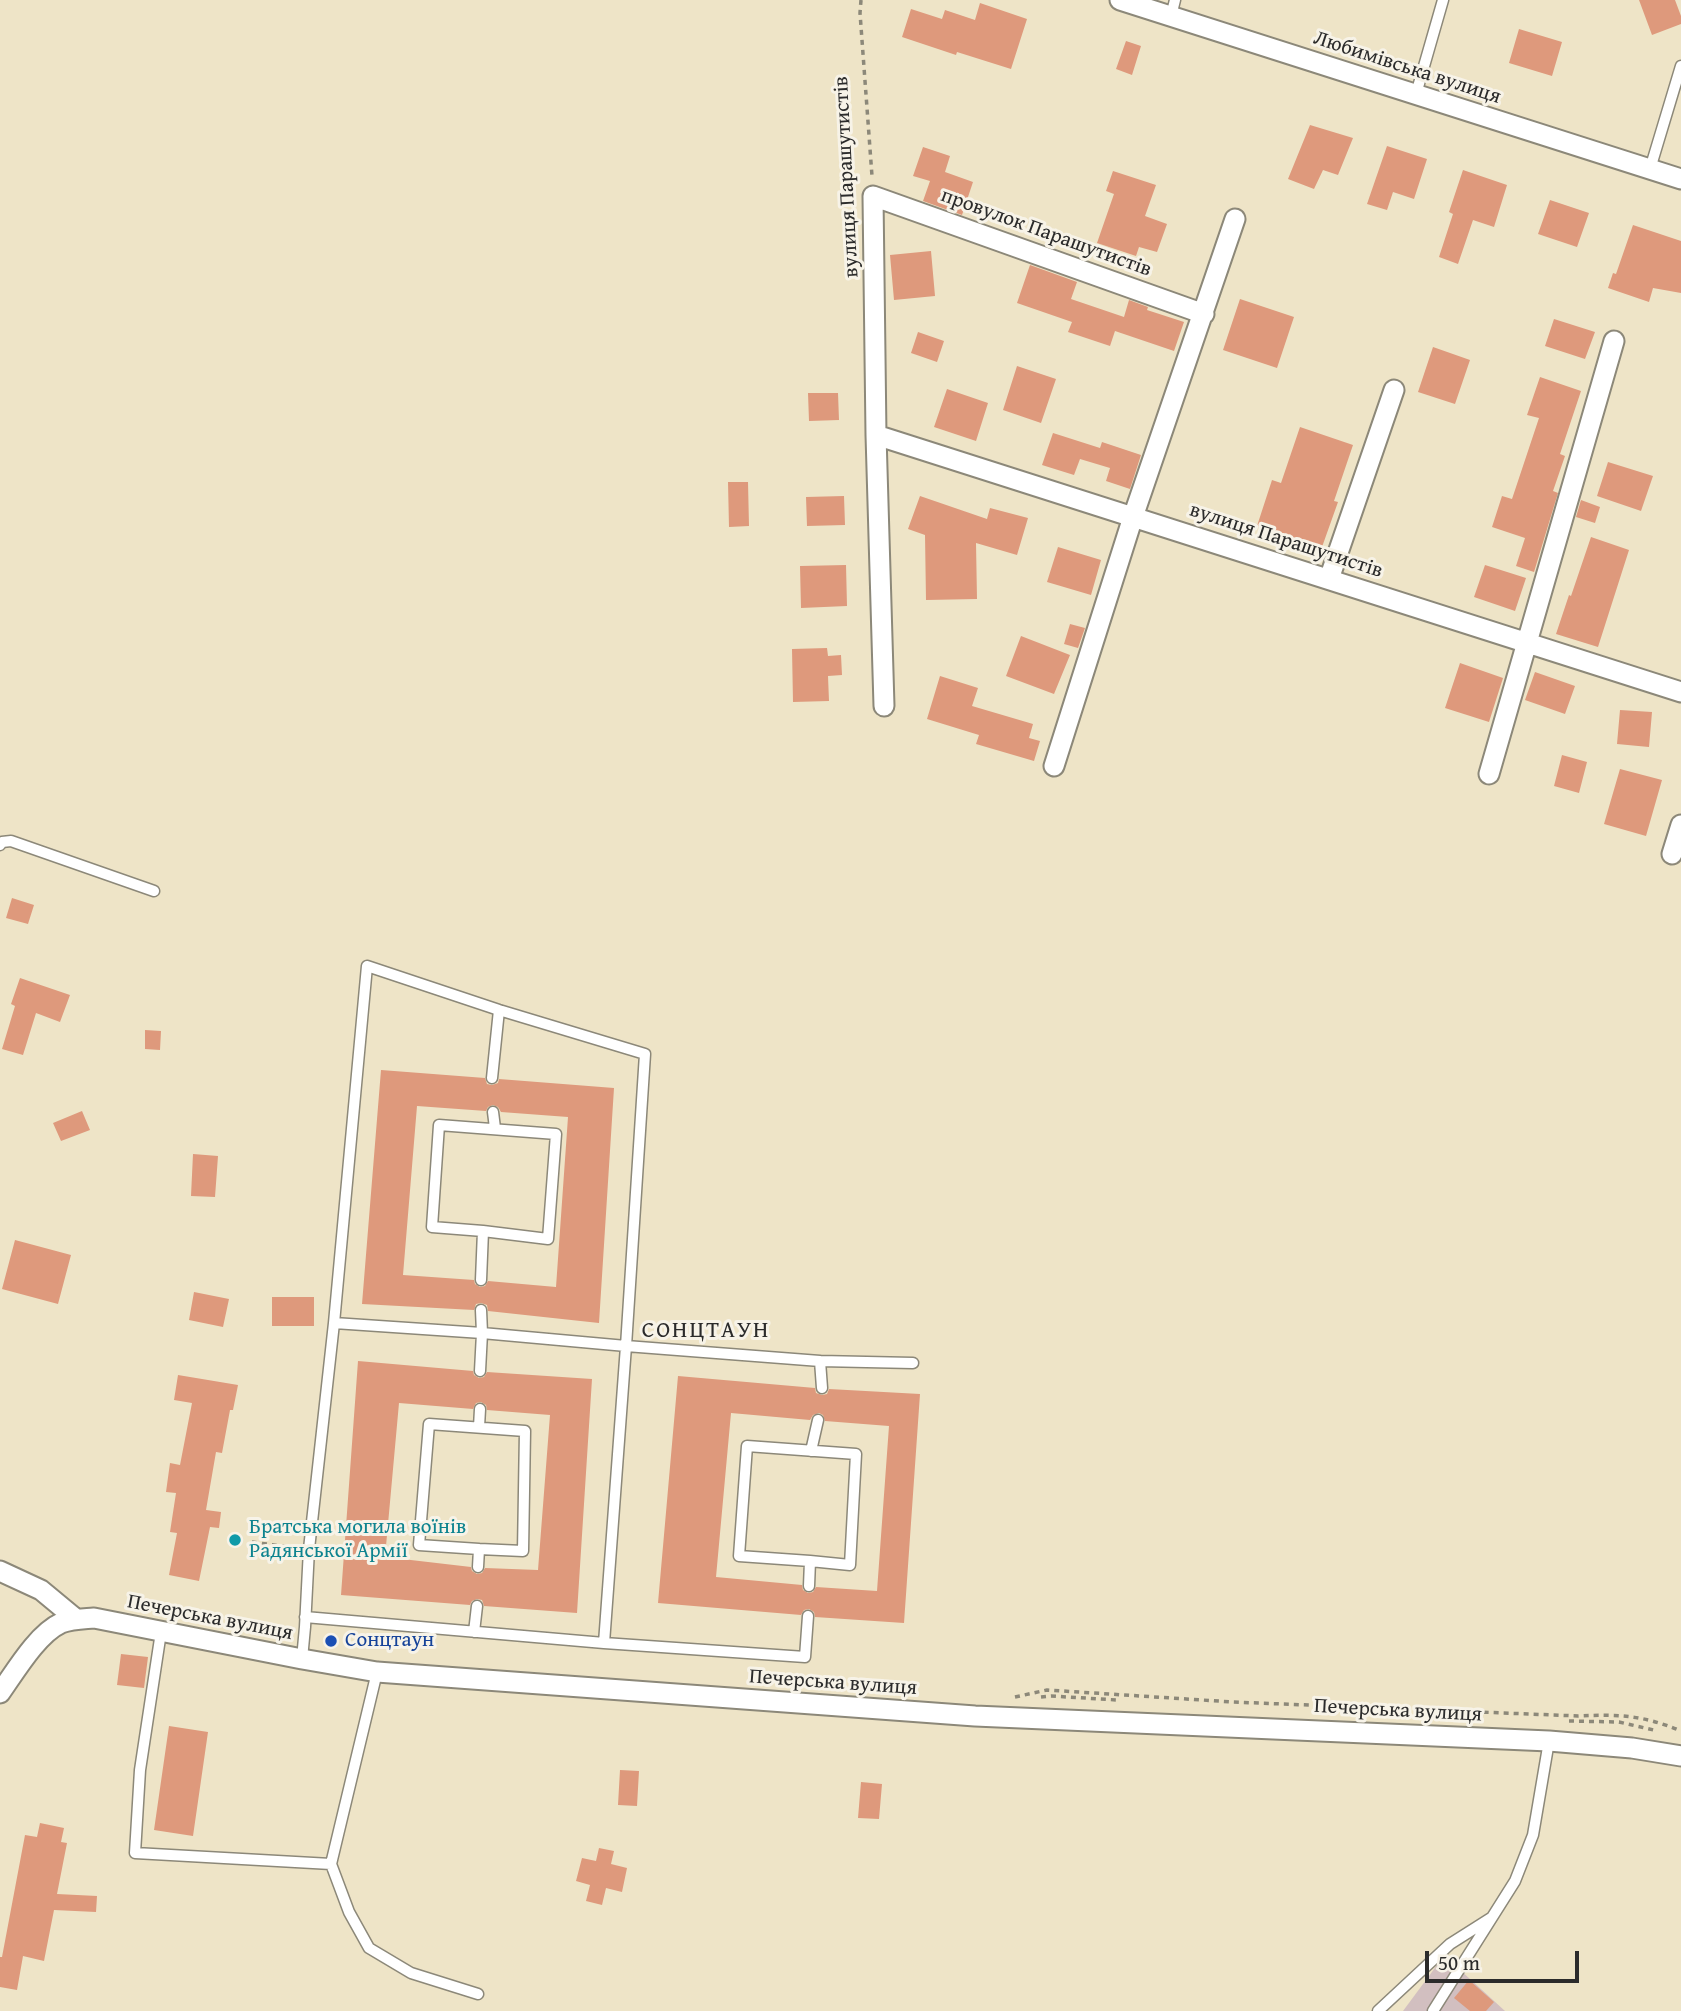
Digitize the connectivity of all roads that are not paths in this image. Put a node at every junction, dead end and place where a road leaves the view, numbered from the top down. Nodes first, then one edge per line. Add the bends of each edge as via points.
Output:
1 (1120, 0) edge
2 (1443, 0) edge
3 (1173, 8) edge
4 (1681, 66) edge
5 (1416, 94) junction
6 (1650, 169) junction
7 (1681, 179) edge
8 (873, 195) joint
9 (1235, 219) dead end
10 (1204, 314) junction
11 (1614, 341) dead end
12 (1394, 390) dead end
13 (876, 435) junction
14 (1133, 517) junction
15 (1329, 579) junction
16 (1526, 642) junction
17 (1681, 692) edge
18 (884, 706) dead end
19 (1054, 766) dead end
20 (1489, 774) dead end
21 (1681, 825) edge
22 (0, 845) edge
23 (1672, 854) dead end
24 (154, 891) dead end
25 (499, 1010) junction
26 (492, 1078) dead end
27 (494, 1112) dead end
28 (495, 1128) junction
29 (483, 1231) junction
30 (481, 1280) dead end
31 (481, 1310) dead end
32 (334, 1323) junction
33 (482, 1333) junction
34 (626, 1346) junction
35 (821, 1361) junction
36 (913, 1363) dead end
37 (480, 1371) dead end
38 (822, 1388) dead end
39 (480, 1409) dead end
40 (818, 1420) dead end
41 (479, 1427) junction
42 (811, 1451) junction
43 (479, 1549) junction
44 (810, 1561) junction
45 (478, 1567) dead end
46 (0, 1571) edge
47 (809, 1586) dead end
48 (477, 1605) dead end
49 (808, 1616) dead end
50 (305, 1617) junction
51 (76, 1619) junction
52 (161, 1632) junction
53 (474, 1632) junction
54 (604, 1643) junction
55 (302, 1659) junction
56 (377, 1672) junction
57 (0, 1693) edge
58 (1549, 1741) junction
59 (1681, 1756) edge
60 (331, 1864) junction
61 (1494, 1916) junction
62 (478, 1994) dead end
63 (1378, 2011) edge
64 (1433, 2011) edge

1 - 3 street, Любимівська вулиця
2 - 5 lane
3 - 5 street, Любимівська вулиця
4 - 6 lane
5 - 6 street, Любимівська вулиця
6 - 7 street, Любимівська вулиця
8 - 10 street, провулок Парашутистів
8 - 13 street, вулиця Парашутистів
9 - 10 street
10 - 14 street
11 - 16 street
12 - 15 street
13 - 14 street, вулиця Парашутистів
13 - 18 street, вулиця Парашутистів
14 - 15 street, вулиця Парашутистів
14 - 19 street
15 - 16 street, вулиця Парашутистів
16 - 17 street, вулиця Парашутистів
16 - 20 street
21 - 23 street
22 - 24 lane via 11,841
25 - 26 lane
25 - 32 lane via 368,966
25 - 34 lane via 645,1055
27 - 28 lane
28 - 29 lane via 439,1125 432,1227
28 - 29 lane via 556,1134 548,1239
29 - 30 lane
31 - 33 lane
32 - 33 lane
32 - 50 lane
33 - 34 lane
33 - 37 lane
34 - 35 lane
34 - 54 lane
35 - 36 lane
35 - 38 lane
39 - 41 lane
40 - 42 lane
41 - 43 lane via 525,1431 523,1551
41 - 43 lane via 429,1424 419,1545
42 - 44 lane via 856,1454 850,1565
42 - 44 lane via 747,1446 739,1556
43 - 45 lane
44 - 47 lane
46 - 51 street via 41,1590
48 - 53 lane
49 - 54 lane via 805,1657
50 - 53 lane
50 - 55 lane
51 - 52 street, Печерська вулиця via 94,1618
51 - 57 street via 43,1637
52 - 55 street, Печерська вулиця
52 - 60 lane via 141,1770 135,1853
53 - 54 lane
55 - 56 street, Печерська вулиця
56 - 58 street, Печерська вулиця via 975,1716
56 - 60 lane
58 - 59 street, Печерська вулиця
58 - 61 lane via 1533,1835 1515,1881
60 - 62 lane via 369,1948 411,1973
61 - 63 lane via 1450,1944
61 - 64 lane

